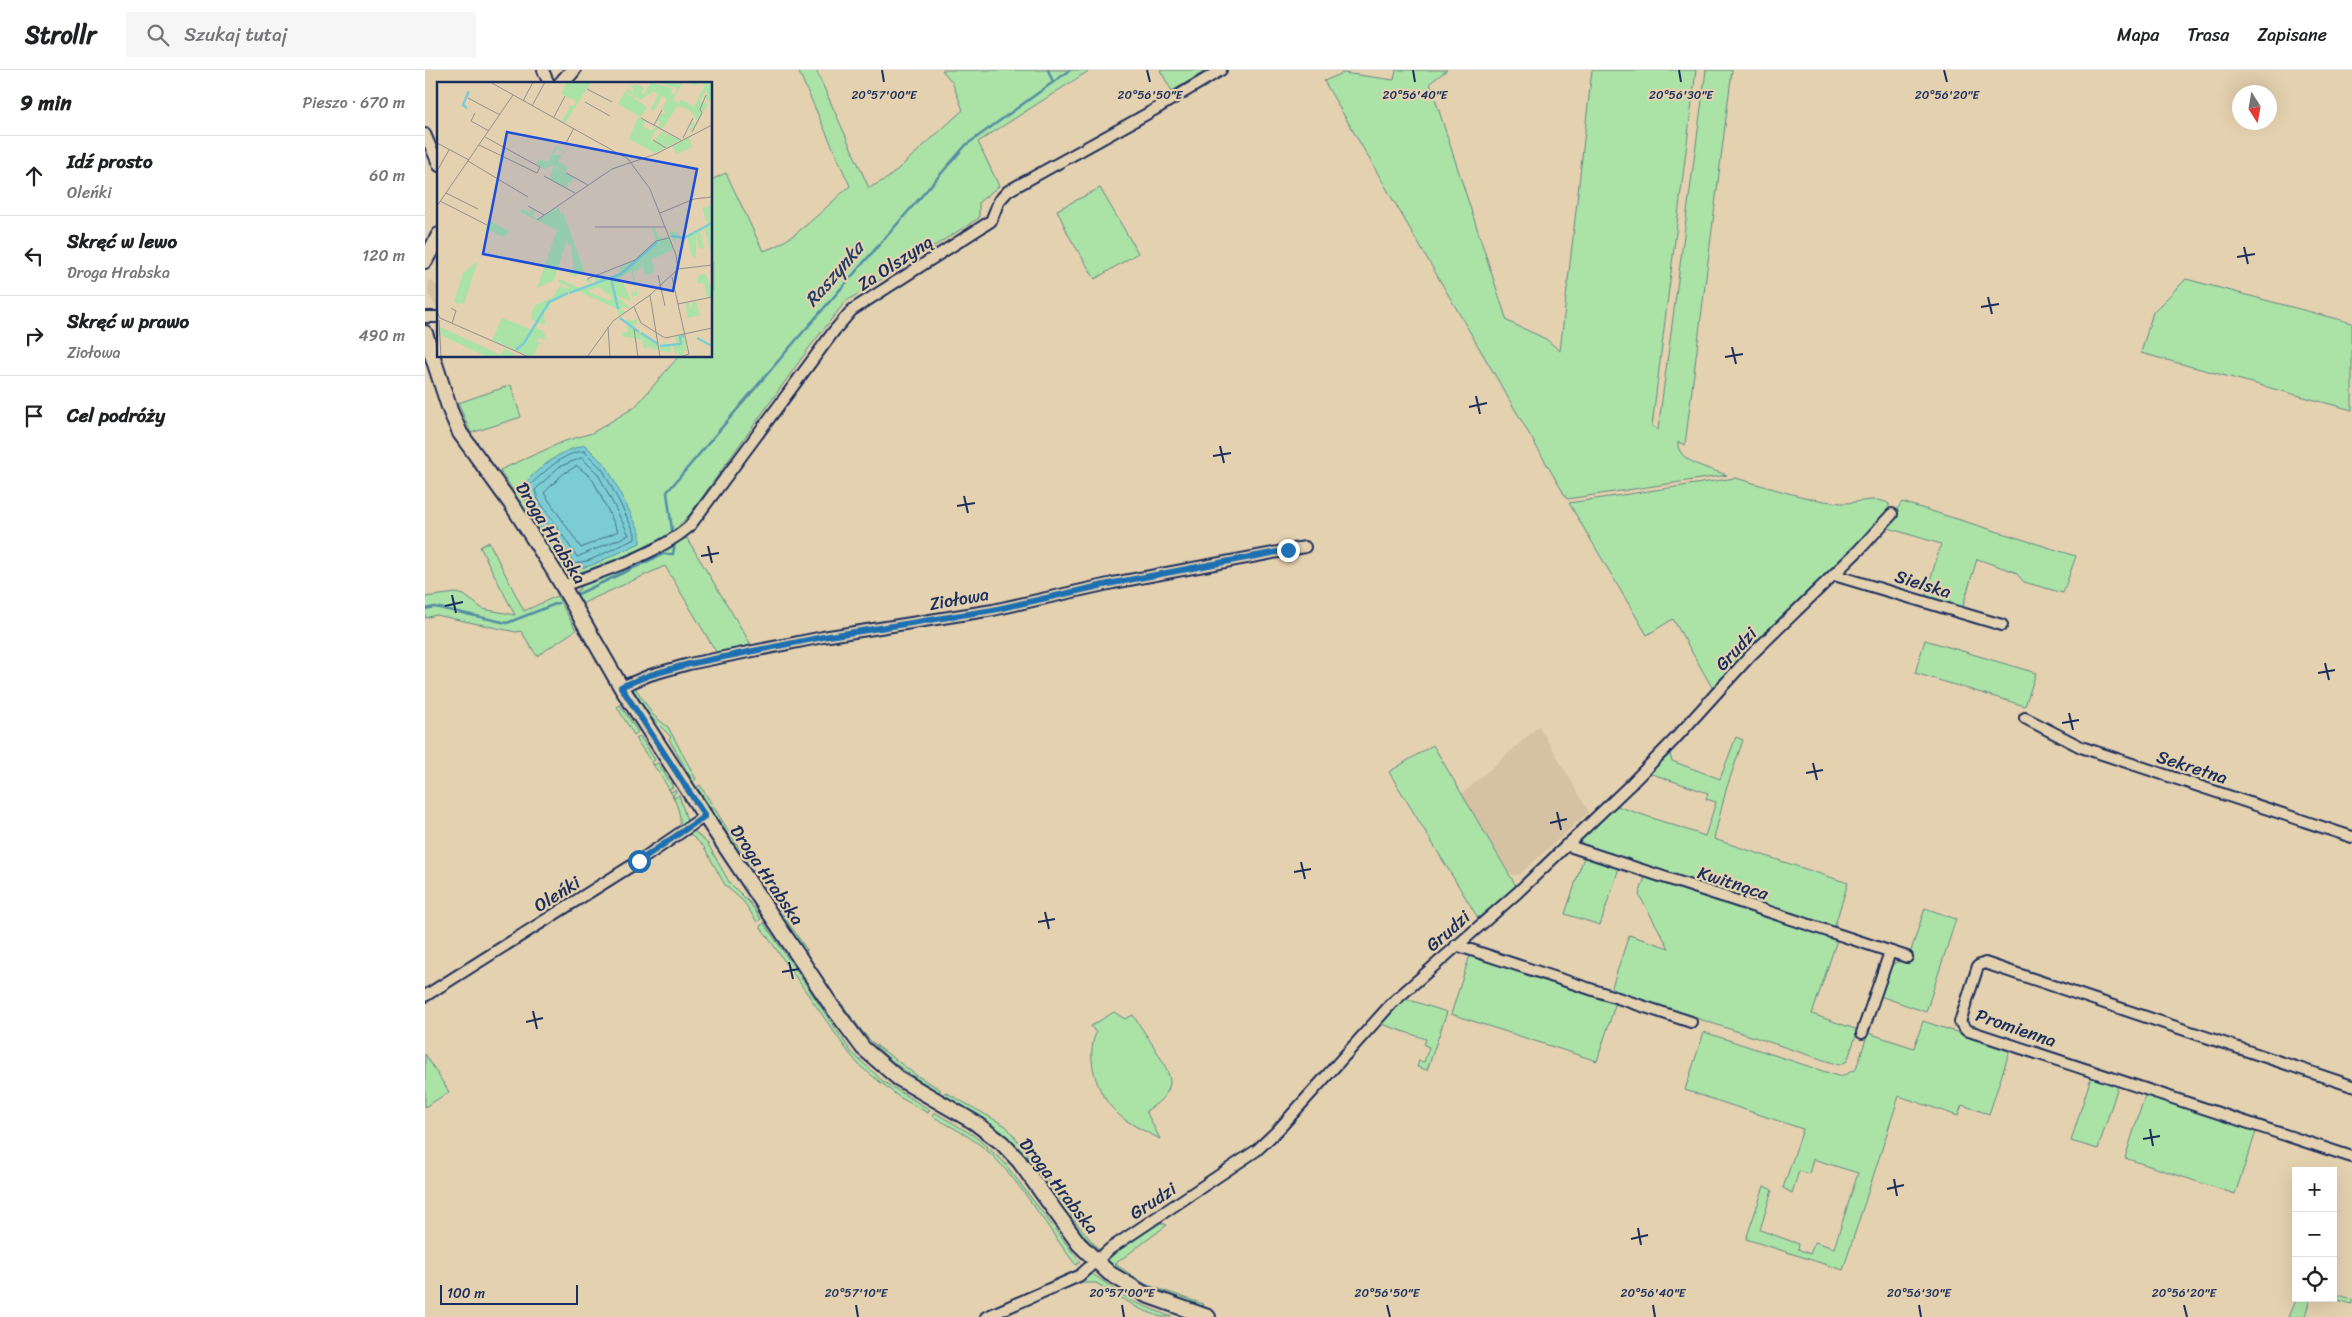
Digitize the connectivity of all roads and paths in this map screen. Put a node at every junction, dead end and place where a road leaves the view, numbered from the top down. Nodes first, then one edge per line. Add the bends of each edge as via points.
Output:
1 (543, 70) edge
2 (573, 70) edge
3 (1221, 70) edge
4 (548, 82) edge
5 (563, 82) edge
6 (425, 134) edge
7 (437, 161) edge
8 (437, 239) edge
9 (425, 261) edge
10 (425, 333) edge
11 (1892, 514) dead end
12 (1305, 547) dead end
13 (1834, 575) junction
14 (563, 586) junction
15 (2002, 625) dead end
16 (621, 687) junction
17 (2025, 718) dead end
18 (705, 816) junction
19 (2352, 837) edge
20 (1566, 845) junction
21 (1455, 945) junction
22 (1890, 952) junction
23 (1907, 957) dead end
24 (425, 996) edge
25 (1691, 1022) dead end
26 (1862, 1033) dead end
27 (2352, 1086) edge
28 (2352, 1157) edge
29 (1095, 1261) junction
30 (986, 1317) edge
31 (1208, 1317) edge

1 - 4 street
2 - 5 street
3 - 14 street, Za Olszyną via 1008,191 999,201 991,220 852,310 689,527 675,539
6 - 7 street
8 - 9 street
10 - 14 street, Droga Hrabska via 450,410 461,433 504,492
11 - 13 street, Grudzi
12 - 16 street, Ziołowa via 1113,583 993,610 823,637 689,664
13 - 15 street, Sielska
13 - 20 street, Grudzi via 1750,656 1647,768
14 - 16 street, Droga Hrabska
16 - 18 street, Droga Hrabska
17 - 19 street, Sekretna via 2081,747
18 - 24 street, Oleńki
18 - 29 street, Droga Hrabska via 863,1048 898,1078 974,1122 1001,1143 1019,1161 1065,1226
20 - 21 street, Grudzi via 1517,893
20 - 22 street, Kwitnąca
21 - 25 street
21 - 29 street, Grudzi via 1392,1003 1257,1150
22 - 23 street, Kwitnąca
22 - 26 street
27 - 28 street, Promienna via 1985,963 1978,966 1960,1022 1966,1030
29 - 30 street, Grudzi via 1076,1278
29 - 31 street, Droga Hrabska via 1118,1280 1146,1295

